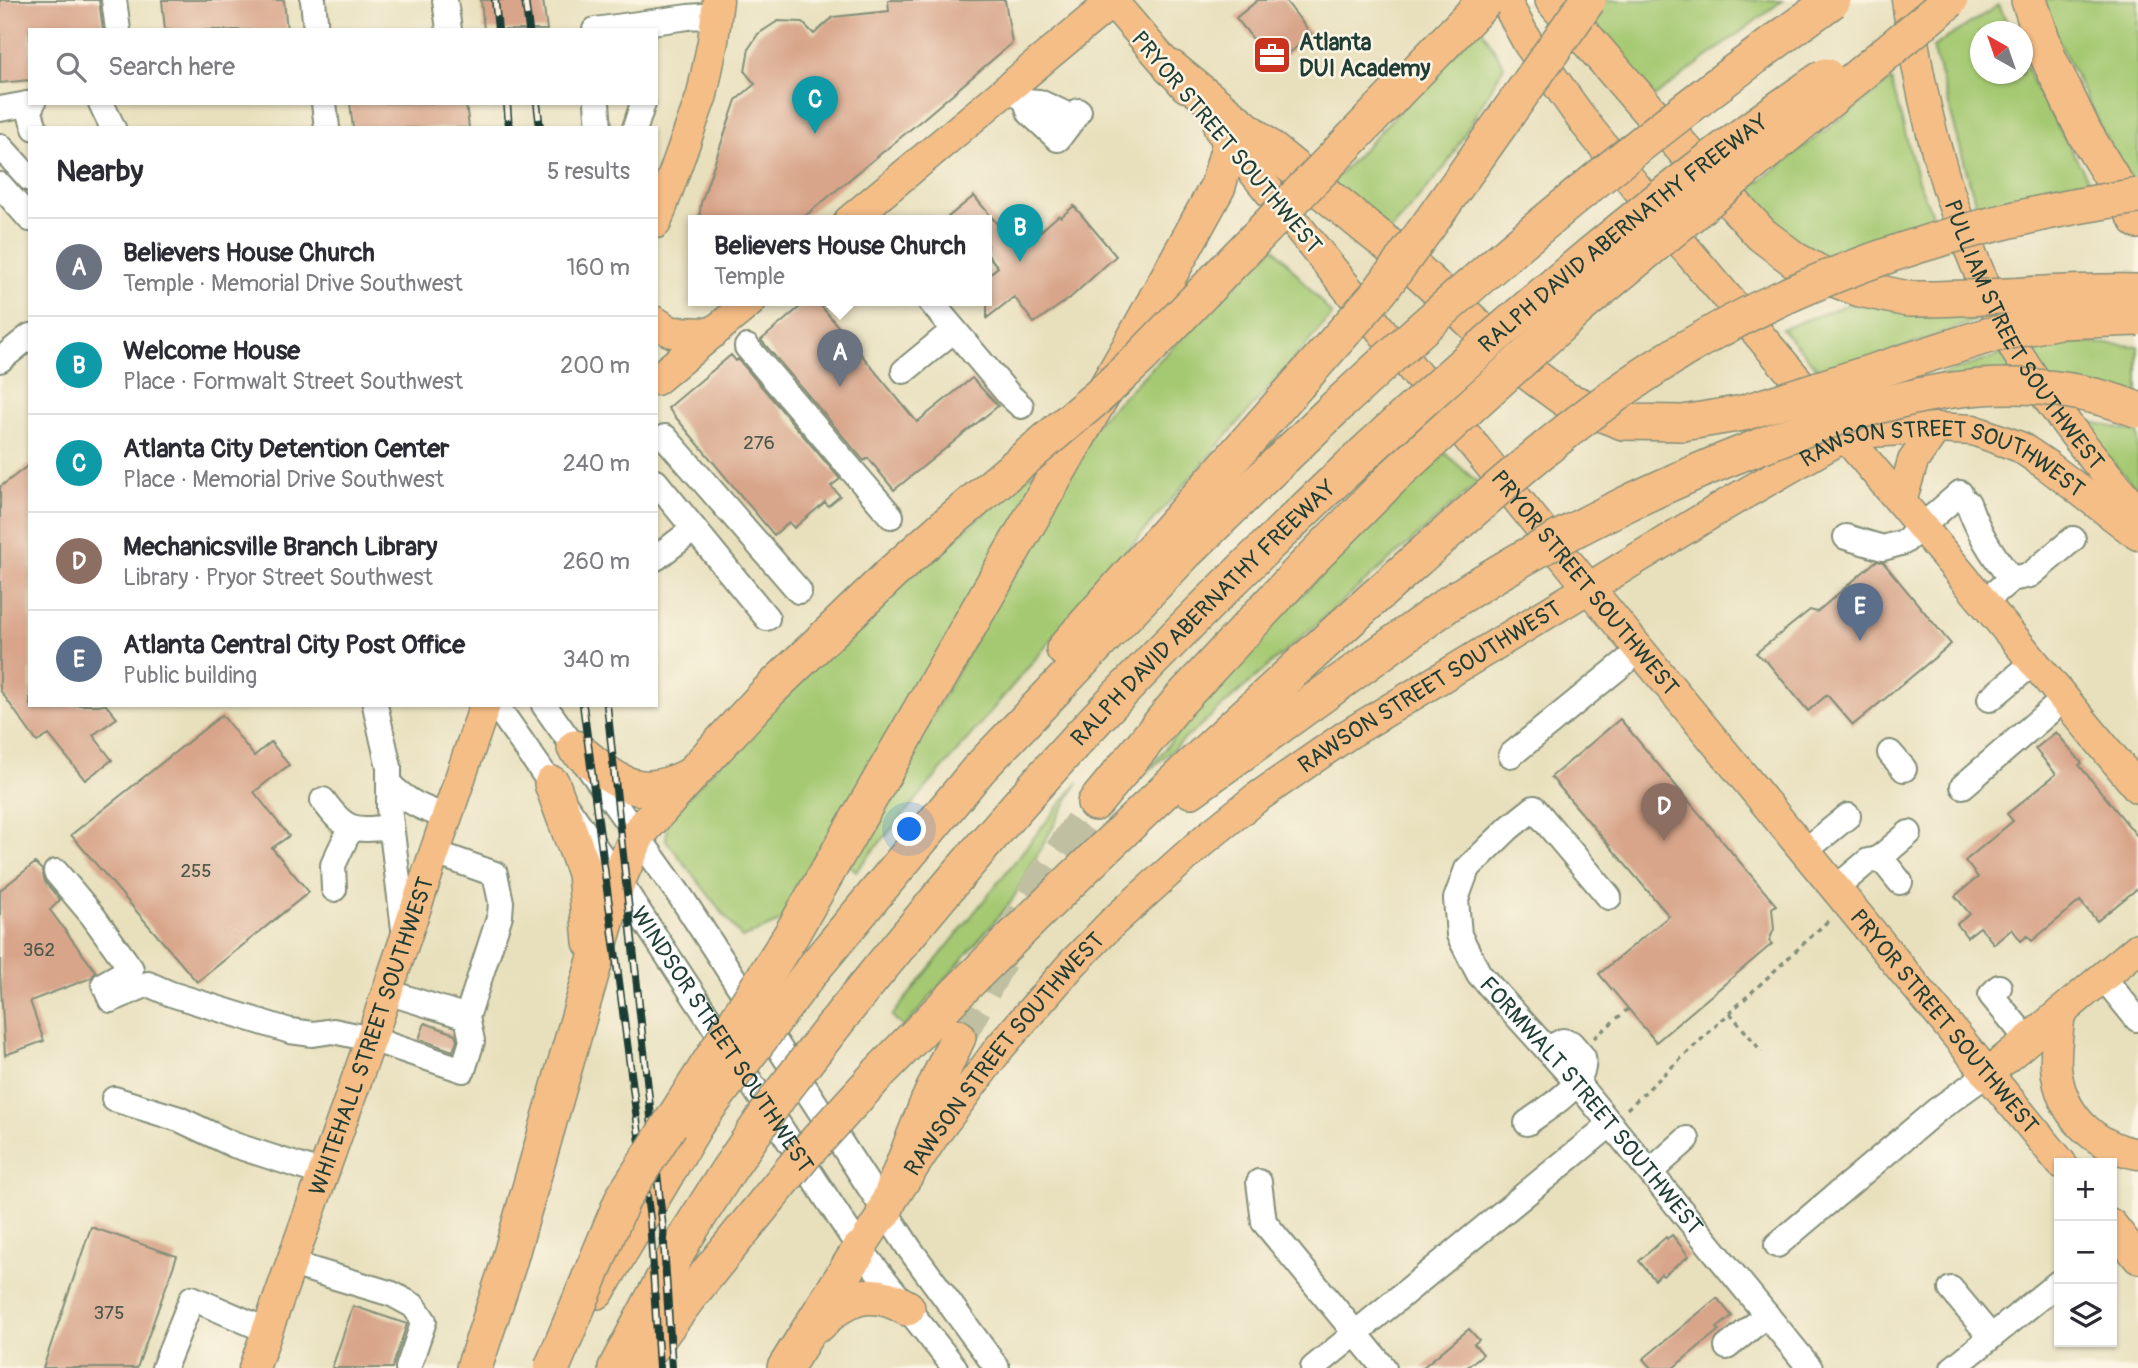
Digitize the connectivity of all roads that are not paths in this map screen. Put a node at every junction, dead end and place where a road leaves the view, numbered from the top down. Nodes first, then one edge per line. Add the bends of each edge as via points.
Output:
1 (114, 0) edge
2 (313, 0) edge
3 (445, 0) edge
4 (1486, 0) edge
5 (1505, 0) edge
6 (1553, 0) edge
7 (1573, 0) edge
8 (1588, 0) edge
9 (1833, 0) edge
10 (1907, 0) edge
11 (1939, 0) edge
12 (1950, 0) edge
13 (2029, 0) edge
14 (1112, 1) edge
15 (717, 8) edge
16 (118, 28) edge
17 (316, 28) edge
18 (449, 28) edge
19 (609, 28) edge
20 (1171, 68) junction
21 (1530, 82) junction
22 (1018, 94) junction
23 (28, 104) edge
24 (30, 105) edge
25 (102, 105) edge
26 (324, 105) edge
27 (597, 105) edge
28 (642, 105) edge
29 (0, 109) edge
30 (35, 126) edge
31 (112, 126) edge
32 (327, 126) edge
33 (599, 126) edge
34 (636, 126) edge
35 (1230, 142) junction
36 (0, 146) edge
37 (25, 165) edge
38 (0, 185) edge
39 (2138, 196) edge
40 (860, 215) edge
41 (28, 217) edge
42 (658, 217) edge
43 (2138, 221) edge
44 (2138, 292) edge
45 (745, 306) edge
46 (934, 306) edge
47 (2138, 318) edge
48 (658, 324) edge
49 (954, 330) junction
50 (713, 333) junction
51 (28, 338) edge
52 (747, 347) dead end
53 (0, 360) edge
54 (904, 371) dead end
55 (658, 378) edge
56 (1021, 406) dead end
57 (2138, 410) edge
58 (1936, 428) junction
59 (1845, 436) junction
60 (665, 437) dead end
61 (658, 484) edge
62 (1901, 502) junction
63 (2138, 512) edge
64 (891, 516) dead end
65 (1922, 527) junction
66 (694, 529) junction
67 (2138, 535) edge
68 (1846, 537) dead end
69 (2073, 539) dead end
70 (658, 556) edge
71 (2011, 579) junction
72 (1588, 587) junction
73 (799, 591) dead end
74 (1984, 602) junction
75 (767, 618) dead end
76 (1640, 650) junction
77 (2034, 663) junction
78 (1990, 698) dead end
79 (2064, 699) junction
80 (375, 707) edge
81 (484, 707) edge
82 (497, 707) edge
83 (545, 707) edge
84 (575, 748) junction
85 (1511, 755) dead end
86 (979, 769) junction
87 (690, 776) junction
88 (388, 784) junction
89 (552, 784) junction
90 (1963, 786) dead end
91 (2138, 788) edge
92 (323, 800) dead end
93 (1095, 803) tunnel mouth
94 (446, 816) junction
95 (1848, 816) dead end
96 (351, 827) junction
97 (391, 827) junction
98 (1909, 833) dead end
99 (638, 834) junction
100 (1805, 851) junction
101 (433, 852) junction
102 (1880, 857) junction
103 (1087, 866) junction
104 (56, 872) dead end
105 (618, 880) junction
106 (1900, 882) dead end
107 (334, 889) dead end
108 (1842, 895) junction
109 (1609, 897) dead end
110 (405, 937) junction
111 (2138, 948) edge
112 (591, 977) junction
113 (2103, 977) junction
114 (1999, 988) dead end
115 (387, 992) junction
116 (2060, 1013) junction
117 (467, 1017) junction
118 (2137, 1019) edge
119 (958, 1037) tunnel mouth
120 (371, 1039) junction
121 (2028, 1040) junction
122 (1987, 1074) junction
123 (1577, 1083) junction
124 (114, 1099) dead end
125 (1527, 1123) dead end
126 (1611, 1124) junction
127 (1688, 1139) dead end
128 (2138, 1154) edge
129 (2057, 1158) edge
130 (1650, 1172) junction
131 (324, 1174) junction
132 (1259, 1182) dead end
133 (884, 1213) junction
134 (2120, 1229) edge
135 (1777, 1245) dead end
136 (860, 1249) junction
137 (2138, 1258) edge
138 (292, 1264) junction
139 (2057, 1284) edge
140 (1951, 1289) dead end
141 (907, 1308) junction
142 (1767, 1315) junction
143 (268, 1331) junction
144 (1355, 1333) junction
145 (1991, 1337) junction
146 (1727, 1347) dead end
147 (794, 1355) edge
148 (164, 1368) edge
149 (254, 1368) edge
150 (408, 1368) edge
151 (474, 1368) edge
152 (553, 1368) edge
153 (616, 1368) edge
154 (636, 1368) edge
155 (955, 1368) edge
156 (997, 1368) edge
157 (1313, 1368) edge
158 (1384, 1368) edge
159 (1810, 1368) edge
160 (1953, 1368) edge

1 - 16 street
2 - 17 street
3 - 18 street
4 - 87 highway, bridge via 1140,358 894,571 768,692
5 - 59 main road via 1528,43 1584,122
6 - 44 highway, bridge via 1761,234 1821,274 1860,289 1908,299
7 - 21 highway, bridge
8 - 21 highway, bridge
9 - 86 highway, bridge via 1670,121 1419,329 1185,552
10 - 63 main road, PULLIAM STREET SOUTHWEST via 1925,111 1972,259 2017,352 2068,428
11 - 153 highway, RALPH DAVID ABERNATHY FREEWAY, bridge via 1706,161 1560,279 1371,447 1113,701 977,852 779,1096 685,1238
12 - 93 highway, bridge via 1581,304 1395,475 1179,701
13 - 43 highway via 2048,57 2084,132
14 - 20 main road, PRYOR STREET SOUTHWEST
14 - 22 main road
15 - 19 street via 688,17
15 - 42 main road via 702,95
20 - 35 main road, PRYOR STREET SOUTHWEST
20 - 47 highway, bridge via 1397,252 1521,367 1566,400 1623,422 1683,424 1742,413 1986,336 2059,321
21 - 86 highway, bridge via 1380,291 1070,641
22 - 22 street via 1030,113 1058,139 1077,115
22 - 40 main road
23 - 29 street
24 - 30 street
25 - 31 street
26 - 32 street
27 - 33 street
28 - 34 street
35 - 72 main road, PRYOR STREET SOUTHWEST
35 - 152 highway, bridge via 1217,186 1132,343 791,935 622,1198
36 - 37 street
38 - 41 street
39 - 103 highway, bridge via 2017,217 1940,237 1796,291 1654,368 1505,482 1180,774
45 - 50 main road
46 - 49 street
48 - 50 main road via 671,332
49 - 54 street
49 - 56 street
50 - 55 main road
51 - 53 street
52 - 64 street
57 - 103 highway, bridge via 2074,391 2007,385 1947,391 1818,424 1676,480 1578,526 1451,601
58 - 59 main road, RAWSON STREET SOUTHWEST
58 - 62 main road via 1913,461
58 - 67 main road, RAWSON STREET SOUTHWEST via 1973,430 2020,447
59 - 62 main road
59 - 72 main road, RAWSON STREET SOUTHWEST
60 - 73 street
61 - 66 street
62 - 65 main road
65 - 68 street via 1903,542 1883,548
65 - 71 street via 1964,498 1990,553
65 - 74 main road
66 - 70 street
66 - 75 street
69 - 71 street via 2029,575
71 - 74 street
72 - 76 main road, PRYOR STREET SOUTHWEST
72 - 133 main road, RAWSON STREET SOUTHWEST via 1301,765 1159,879 1072,964 1000,1047 939,1128
74 - 77 main road
76 - 85 street
76 - 100 main road, PRYOR STREET SOUTHWEST
77 - 78 street
77 - 79 main road
79 - 90 street
79 - 91 main road
80 - 88 street via 389,767
81 - 94 main road, WHITEHALL STREET SOUTHWEST
82 - 89 street, WINDSOR STREET SOUTHWEST
83 - 84 street, WINDSOR STREET SOUTHWEST
84 - 87 highway via 607,774 638,789 669,786
84 - 99 street, WINDSOR STREET SOUTHWEST
86 - 152 highway, bridge via 813,969 697,1122
87 - 99 highway
88 - 94 street via 422,810
88 - 97 street
89 - 105 street, WINDSOR STREET SOUTHWEST
89 - 112 highway via 585,873
92 - 96 street via 336,819
94 - 101 main road, WHITEHALL STREET SOUTHWEST
95 - 100 street
96 - 97 street via 358,831
96 - 107 street via 333,865
97 - 110 street
98 - 102 street
99 - 105 highway
99 - 133 street, WINDSOR STREET SOUTHWEST
100 - 108 main road, PRYOR STREET SOUTHWEST
101 - 110 main road, WHITEHALL STREET SOUTHWEST
101 - 117 street via 495,874 501,902
102 - 106 street
102 - 108 street via 1868,861
103 - 154 highway, bridge via 987,961 804,1155
104 - 120 street via 131,970 104,984 111,1000 148,984 290,1031 333,1031
105 - 112 highway
105 - 136 street, WINDSOR STREET SOUTHWEST
108 - 122 main road, PRYOR STREET SOUTHWEST
109 - 123 street, FORMWALT STREET SOUTHWEST via 1534,808 1467,869 1457,899 1459,936 1479,974
110 - 115 main road, WHITEHALL STREET SOUTHWEST
111 - 113 main road
112 - 151 highway
113 - 116 main road
113 - 118 street
114 - 121 street via 1991,995
115 - 117 street
115 - 120 main road, WHITEHALL STREET SOUTHWEST
116 - 121 main road
116 - 128 main road via 2056,1064 2067,1106 2099,1141
117 - 120 street via 472,1041 463,1070
119 - 133 highway
120 - 131 main road, WHITEHALL STREET SOUTHWEST
121 - 122 main road
122 - 129 main road, PRYOR STREET SOUTHWEST
122 - 135 street via 1937,1110
123 - 125 street
123 - 126 street, FORMWALT STREET SOUTHWEST
124 - 131 street
126 - 130 street, FORMWALT STREET SOUTHWEST
126 - 144 street
127 - 130 street
130 - 142 street, FORMWALT STREET SOUTHWEST
131 - 138 main road, WHITEHALL STREET SOUTHWEST
132 - 144 street via 1264,1222
133 - 136 main road, RAWSON STREET SOUTHWEST
133 - 156 street, WINDSOR STREET SOUTHWEST
134 - 137 main road
136 - 141 street, WINDSOR STREET SOUTHWEST
136 - 147 highway
138 - 143 main road, WHITEHALL STREET SOUTHWEST
138 - 150 street via 392,1294 414,1306 424,1321
139 - 145 street
140 - 145 street
141 - 147 highway via 888,1297 863,1296 832,1312
141 - 155 street, WINDSOR STREET SOUTHWEST
142 - 146 street
142 - 159 street, FORMWALT STREET SOUTHWEST
143 - 148 street via 192,1298
143 - 149 main road, WHITEHALL STREET SOUTHWEST
144 - 157 street
144 - 158 street
145 - 160 street

